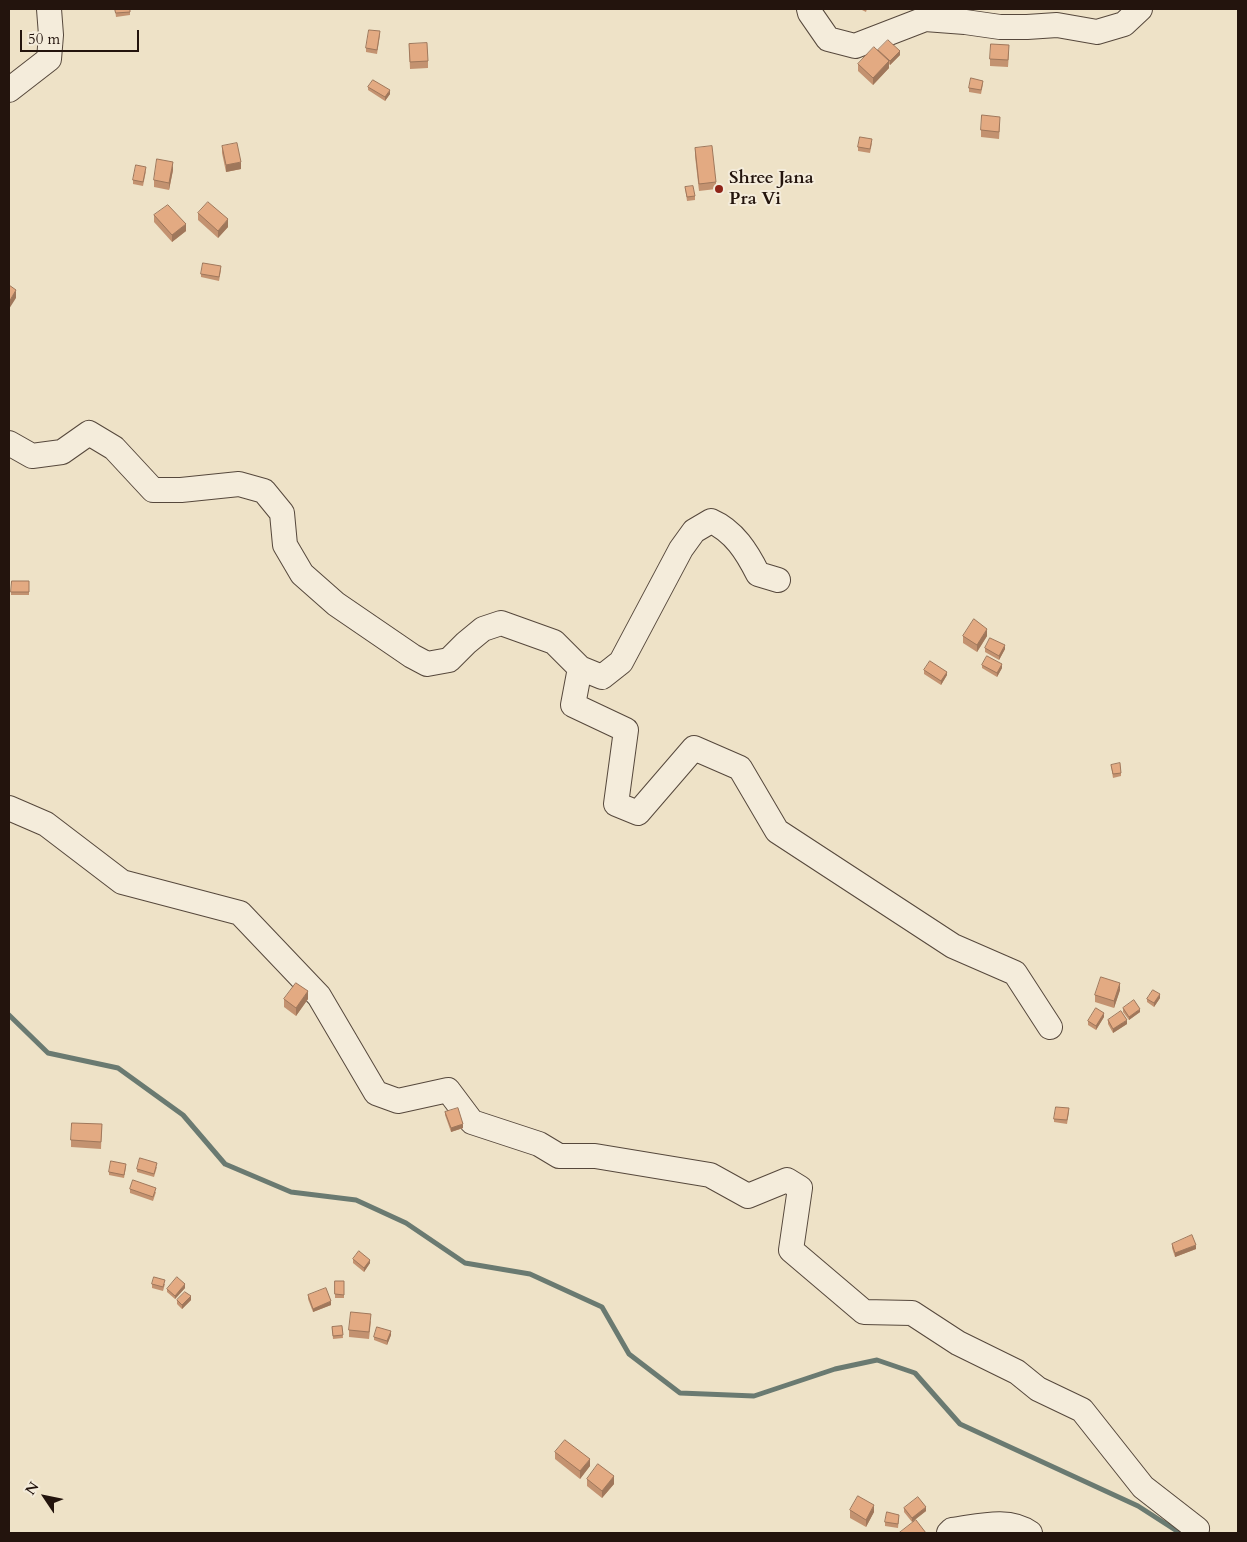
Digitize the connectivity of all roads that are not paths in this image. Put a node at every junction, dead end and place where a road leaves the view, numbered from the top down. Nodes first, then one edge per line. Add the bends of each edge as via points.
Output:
1 (49, 9) edge
2 (809, 9) edge
3 (1140, 9) edge
4 (9, 90) edge
5 (9, 443) edge
6 (778, 580) dead end
7 (580, 668) junction
8 (9, 808) edge
9 (1050, 1027) dead end
10 (949, 1533) edge
11 (1030, 1533) edge
12 (1196, 1533) edge

1 - 4 street via 49,59
2 - 3 street via 828,39 855,46 924,19 1000,27 1056,25 1097,32 1124,24
5 - 7 street via 32,456 62,452 88,434 114,448 153,490 239,484 264,490 282,513 285,545 302,574 336,604 427,664 449,660 483,629 501,623 554,642
6 - 7 street via 758,574 746,550 722,526 710,521 694,531 681,549 621,662 602,677
7 - 9 street via 573,705 626,730 616,804 638,813 694,748 740,768 778,831 953,946 1015,973
8 - 12 street via 46,824 122,882 240,913 319,996 376,1093 398,1101 448,1090 472,1122 539,1144 559,1156 595,1156 710,1175 748,1196 787,1180 800,1188 791,1250 864,1312 912,1314 958,1344 1017,1372 1038,1389 1082,1410 1143,1487 1197,1529
10 - 11 street via 1004,1524 1022,1527

